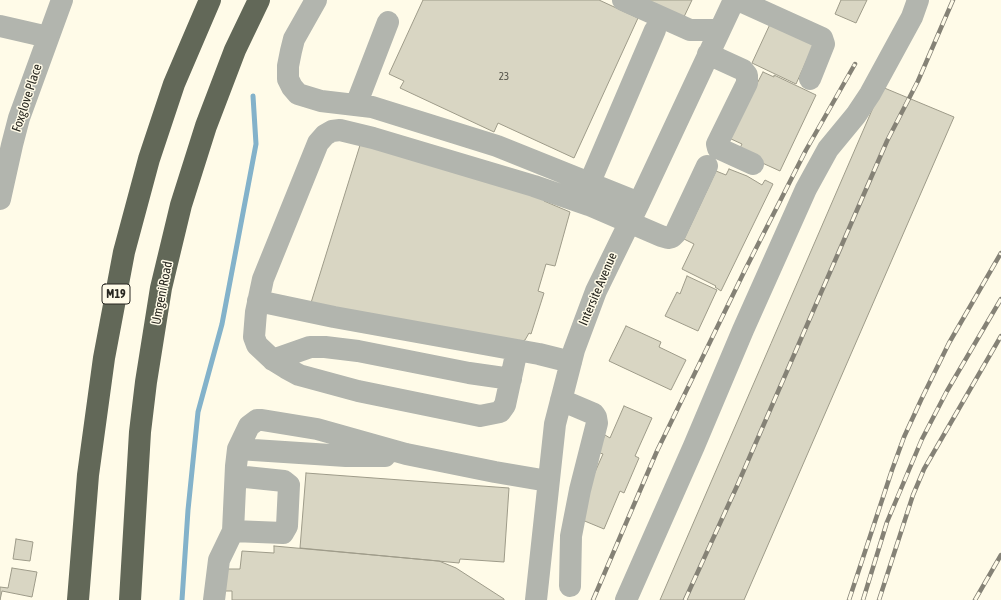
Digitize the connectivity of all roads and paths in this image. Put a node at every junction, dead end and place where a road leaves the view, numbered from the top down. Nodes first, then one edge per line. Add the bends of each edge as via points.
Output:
1 (62, 0) edge
2 (210, 0) edge
3 (259, 0) edge
4 (316, 0) edge
5 (622, 0) edge
6 (734, 0) edge
7 (738, 0) edge
8 (918, 0) edge
9 (388, 22) dead end
10 (0, 26) edge
11 (655, 30) dead end
12 (720, 30) junction
13 (48, 37) junction
14 (708, 54) junction
15 (810, 79) dead end
16 (356, 105) junction
17 (753, 164) dead end
18 (707, 166) dead end
19 (590, 182) junction
20 (0, 199) edge
21 (639, 202) junction
22 (629, 222) junction
23 (258, 301) junction
24 (517, 350) junction
25 (273, 360) junction
26 (571, 362) junction
27 (511, 379) junction
28 (561, 400) junction
29 (140, 432) junction
30 (238, 449) junction
31 (406, 454) junction
32 (236, 476) junction
33 (548, 481) junction
34 (233, 531) junction
35 (570, 586) dead end
36 (78, 600) edge
37 (130, 600) edge
38 (140, 600) edge
39 (214, 600) edge
40 (536, 600) edge
41 (626, 600) edge

1 - 13 street, Foxglove Place
2 - 36 highway, M19 via 174,84 149,159 124,252 104,358 88,475
3 - 29 highway, Umgeni Road via 235,50 206,126 182,205 161,288
4 - 16 street via 294,39 288,79 298,94 321,101
5 - 12 street via 690,30
6 - 12 street, Intersite Avenue
7 - 15 street via 822,38 824,44
8 - 41 street via 912,17 870,94 828,149 806,190
9 - 16 street
10 - 13 street
11 - 19 street
12 - 14 street, Intersite Avenue
13 - 20 street, Foxglove Place via 19,118
14 - 17 street via 743,70 747,75 747,83 717,144 718,148
14 - 21 street, Intersite Avenue
16 - 19 street via 372,107 497,146
18 - 22 street via 672,237 661,236
19 - 21 street
21 - 22 street, Intersite Avenue
22 - 23 street via 534,186 373,138 340,130 332,131 318,143 263,279
22 - 26 street, Intersite Avenue via 588,309
23 - 24 street
23 - 25 street via 254,337 257,345
24 - 26 street
24 - 27 street
25 - 27 street via 310,347 325,347
25 - 27 street via 299,375 358,392 480,416 500,412 505,405
26 - 28 street, Intersite Avenue
28 - 33 street, Intersite Avenue via 555,424
28 - 35 street via 594,414 597,423 571,536
29 - 37 highway, Umgeni Road
29 - 38 highway
30 - 31 street via 377,457
30 - 31 street via 249,426 262,420 317,429
30 - 32 street
31 - 33 street
32 - 34 street
32 - 34 street via 284,481 289,485 286,526 283,533
33 - 40 street, Intersite Avenue
34 - 39 street via 221,552

